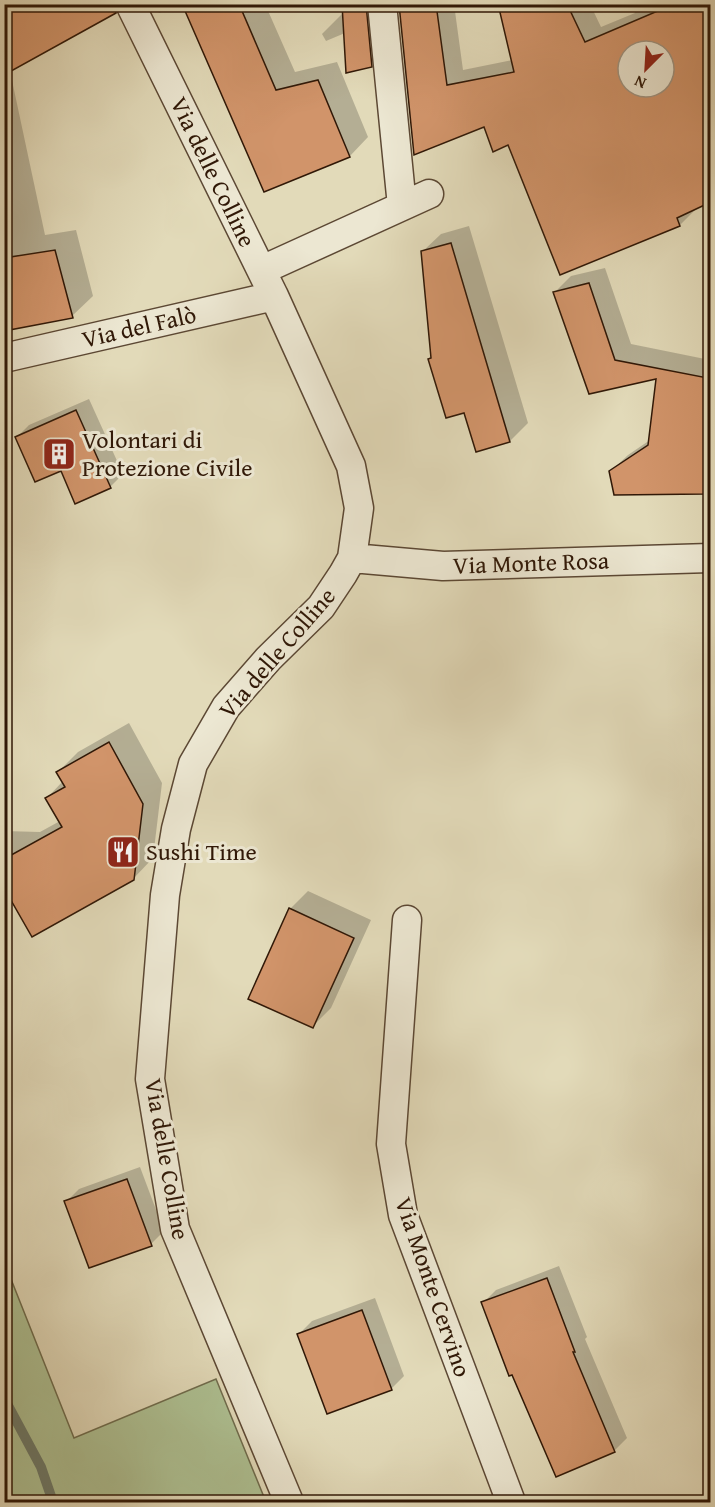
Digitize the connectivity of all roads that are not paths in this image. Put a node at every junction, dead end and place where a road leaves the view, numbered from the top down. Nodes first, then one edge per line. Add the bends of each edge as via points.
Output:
1 (130, 4) edge
2 (382, 4) edge
3 (429, 194) dead end
4 (402, 206) junction
5 (262, 270) junction
6 (274, 296) junction
7 (4, 358) edge
8 (352, 558) junction
9 (711, 558) edge
10 (407, 920) dead end
11 (289, 1503) edge
12 (511, 1503) edge

1 - 5 street, Via delle Colline
2 - 4 street
3 - 4 street
4 - 5 street
5 - 6 street, Via delle Colline
6 - 7 street, Via del Falò
6 - 8 street, Via delle Colline via 351,466 359,508
8 - 9 street, Via Monte Rosa via 443,566
8 - 11 street, Via delle Colline via 321,608 226,707 193,764 165,895 150,1079 175,1229
10 - 12 street, Via Monte Cervino via 391,1144 403,1215

